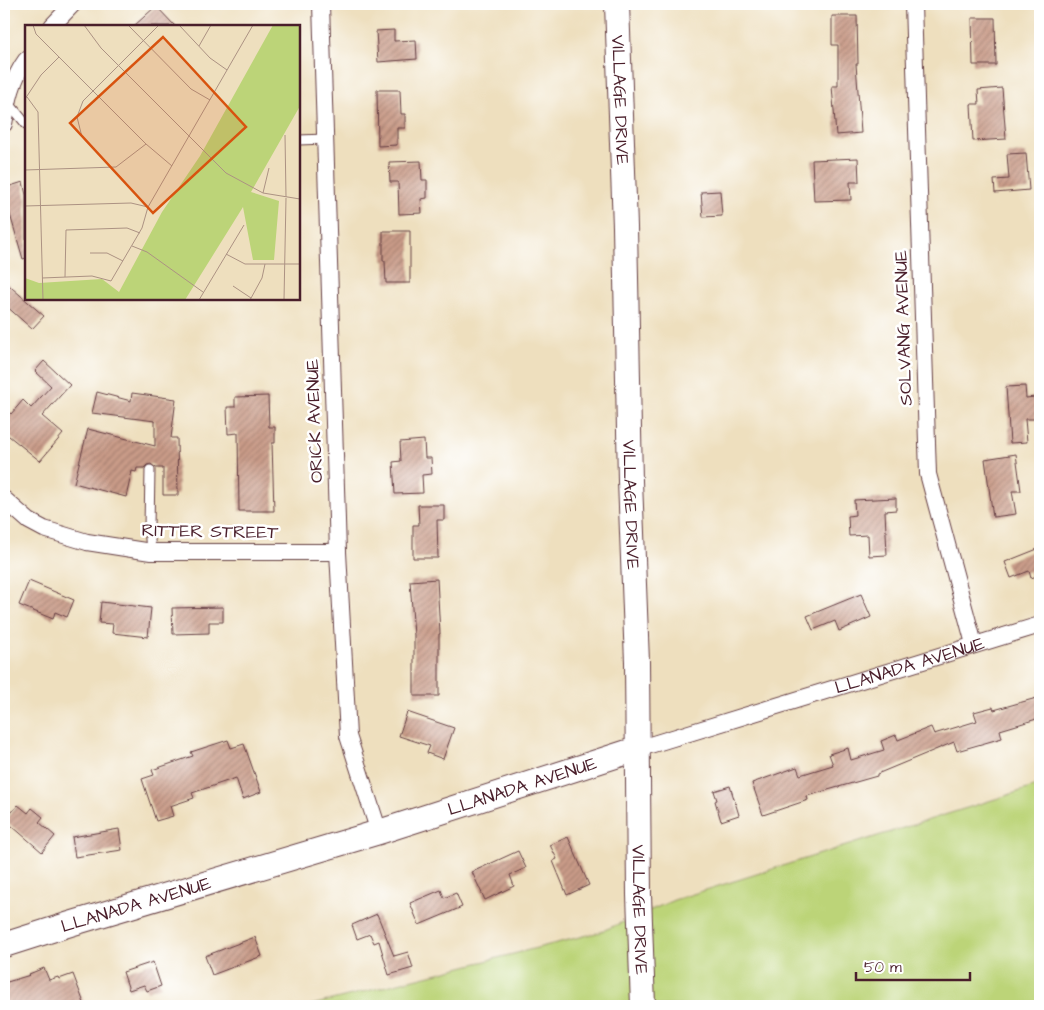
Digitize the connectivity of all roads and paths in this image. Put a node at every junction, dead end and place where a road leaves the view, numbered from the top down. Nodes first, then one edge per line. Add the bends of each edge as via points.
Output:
1 (73, 4) edge
2 (321, 4) edge
3 (617, 4) edge
4 (913, 4) edge
5 (53, 25) edge
6 (25, 61) edge
7 (8, 102) junction
8 (25, 123) edge
9 (4, 124) edge
10 (325, 139) junction
11 (300, 140) edge
12 (150, 470) dead end
13 (4, 499) edge
14 (151, 552) junction
15 (338, 552) junction
16 (1040, 625) edge
17 (974, 644) junction
18 (637, 749) junction
19 (379, 832) junction
20 (4, 945) edge
21 (643, 1006) edge

1 - 5 street
2 - 10 street, ORICK AVENUE
3 - 18 main road, VILLAGE DRIVE
4 - 17 street, SOLVANG AVENUE via 928,474
6 - 7 street
7 - 8 lane
7 - 9 street
10 - 11 lane
10 - 15 street, ORICK AVENUE
12 - 14 lane
13 - 14 street, RITTER STREET via 29,521 44,529 87,542
14 - 15 street, RITTER STREET
15 - 19 street, ORICK AVENUE via 348,736
16 - 17 street, LLANADA AVENUE
17 - 18 street, LLANADA AVENUE
18 - 19 main road, LLANADA AVENUE
18 - 21 main road, VILLAGE DRIVE
19 - 20 main road, LLANADA AVENUE

